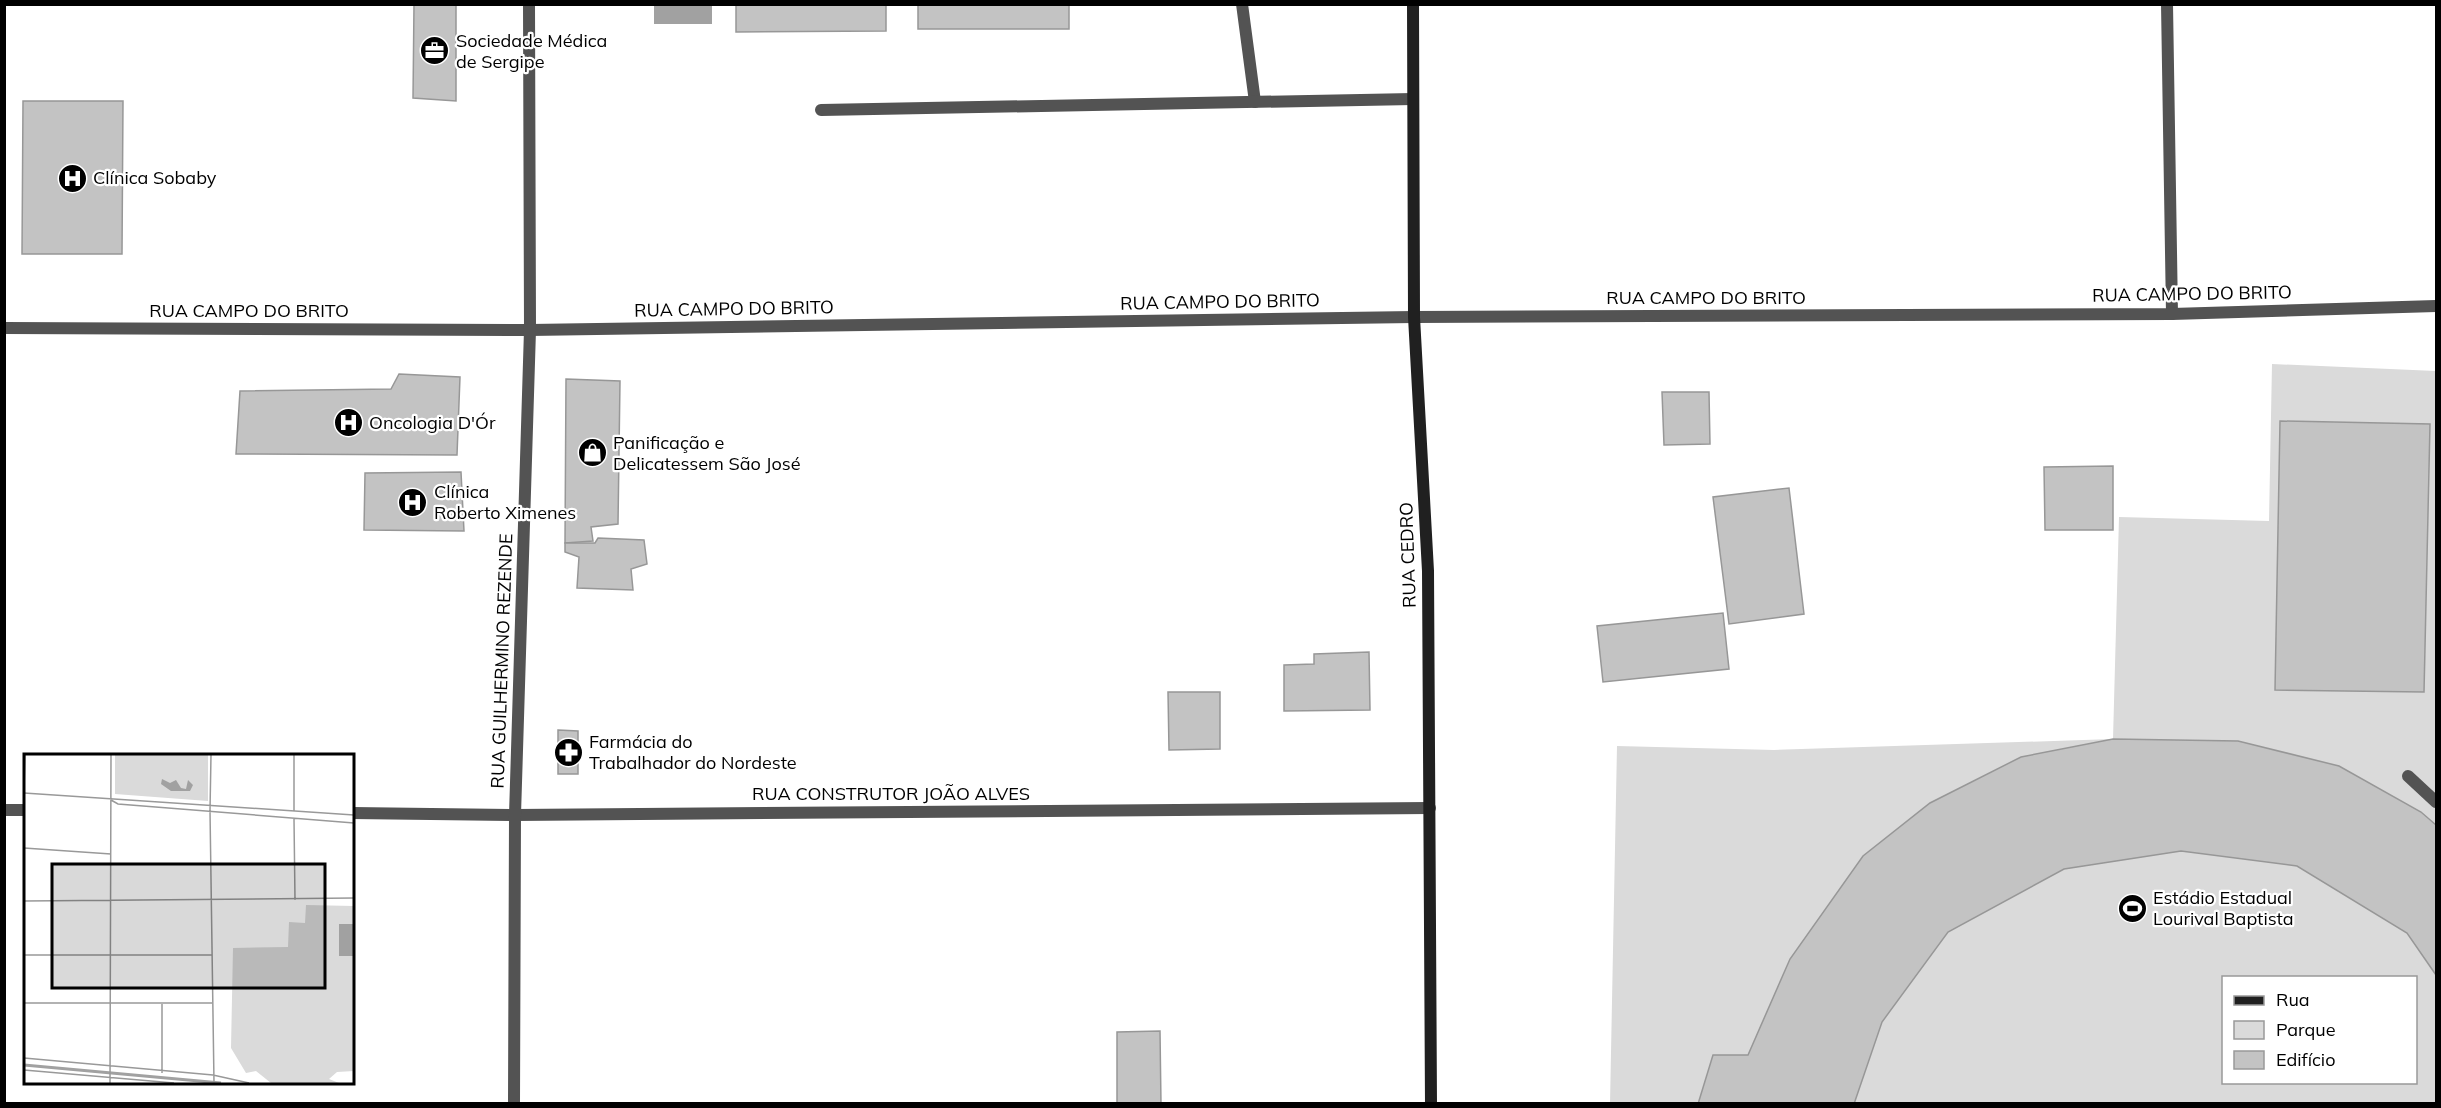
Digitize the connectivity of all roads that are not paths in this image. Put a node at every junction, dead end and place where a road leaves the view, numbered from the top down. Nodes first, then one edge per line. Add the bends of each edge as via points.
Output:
1 (529, 4) edge
2 (1242, 4) edge
3 (1413, 4) edge
4 (2167, 4) edge
5 (1413, 99) junction
6 (1255, 102) junction
7 (821, 110) dead end
8 (2436, 306) edge
9 (2172, 314) junction
10 (1414, 317) junction
11 (4, 328) edge
12 (530, 330) junction
13 (2408, 776) dead end
14 (2436, 802) edge
15 (1430, 808) junction
16 (4, 810) edge
17 (24, 810) edge
18 (354, 813) edge
19 (515, 815) junction
20 (514, 1104) edge
21 (1431, 1104) edge

1 - 12 street, RUA GUILHERMINO REZENDE
2 - 6 street
3 - 5 street, RUA CEDRO
4 - 9 street
5 - 6 street
5 - 10 street, RUA CEDRO
6 - 7 street
8 - 9 street, RUA CAMPO DO BRITO
9 - 10 street, RUA CAMPO DO BRITO
10 - 12 street, RUA CAMPO DO BRITO
10 - 15 street, RUA CEDRO via 1428,571
11 - 12 street, RUA CAMPO DO BRITO
12 - 19 street, RUA GUILHERMINO REZENDE
13 - 14 street
15 - 19 street, RUA CONSTRUTOR JOÃO ALVES
15 - 21 street, RUA CEDRO
16 - 17 street
18 - 19 street, RUA CONSTRUTOR JOÃO ALVES
19 - 20 street, RUA GUILHERMINO REZENDE

